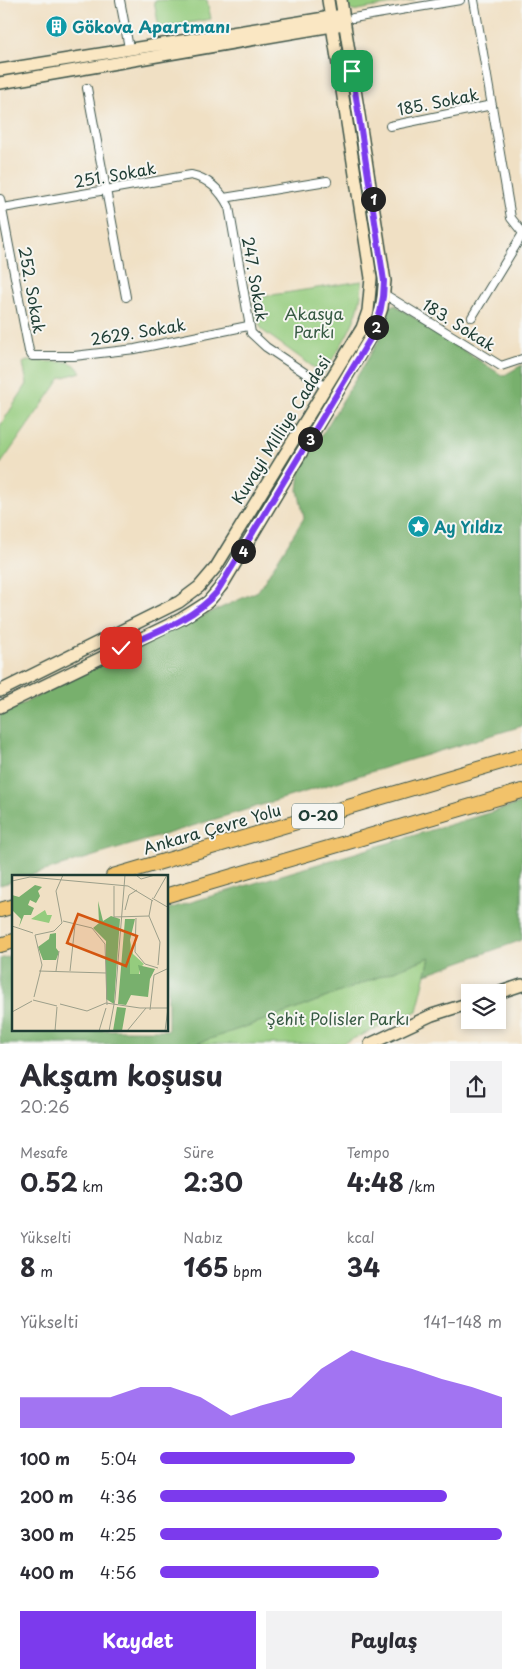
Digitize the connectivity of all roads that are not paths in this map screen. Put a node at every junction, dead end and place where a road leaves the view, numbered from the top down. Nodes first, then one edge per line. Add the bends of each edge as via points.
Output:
1 (120, 0) edge
2 (328, 0) edge
3 (341, 0) edge
4 (460, 0) edge
5 (474, 0) edge
6 (347, 19) junction
7 (331, 21) junction
8 (129, 48) junction
9 (0, 70) edge
10 (0, 82) edge
11 (87, 88) dead end
12 (492, 105) junction
13 (390, 126) dead end
14 (327, 181) dead end
15 (106, 190) junction
16 (224, 198) junction
17 (0, 199) edge
18 (3, 208) junction
19 (522, 234) edge
20 (384, 294) junction
21 (126, 297) dead end
22 (472, 317) dead end
23 (248, 326) junction
24 (32, 356) joint
25 (522, 359) edge
26 (326, 387) junction
27 (260, 495) junction
28 (272, 503) junction
29 (0, 691) edge
30 (0, 707) edge
31 (522, 756) edge
32 (522, 791) edge
33 (116, 875) edge
34 (169, 895) edge
35 (522, 985) edge
36 (506, 990) edge
37 (461, 1005) edge
38 (384, 1041) edge
39 (370, 1044) edge

1 - 8 street
2 - 7 main road, Kuvayi Milliye Caddesi
3 - 6 main road, Kuvayi Milliye Caddesi
4 - 6 street
5 - 12 street
6 - 7 main road
6 - 20 main road, Kuvayi Milliye Caddesi
7 - 8 main road
7 - 10 main road
7 - 26 main road, Kuvayi Milliye Caddesi via 371,287 362,328
8 - 9 main road
11 - 15 street
12 - 13 street, 185. Sokak
12 - 19 street via 511,218
14 - 16 street
15 - 16 street, 251. Sokak via 191,176 211,184
15 - 18 street, 251. Sokak
15 - 21 street
16 - 23 street, 247. Sokak via 232,221
17 - 18 street, 252. Sokak
18 - 24 street, 252. Sokak
19 - 22 street
20 - 25 street, 183. Sokak via 501,366
20 - 28 main road, Kuvayi Milliye Caddesi via 370,339
23 - 24 street, 2629. Sokak via 135,349 74,356
23 - 26 street, 247. Sokak via 255,339
26 - 27 main road, Kuvayi Milliye Caddesi
27 - 28 main road
27 - 29 main road, Kuvayi Milliye Caddesi via 216,567 193,593
28 - 30 main road, Kuvayi Milliye Caddesi via 223,584 203,606
31 - 33 highway, Ankara Çevre Yolu / O-20
32 - 34 highway, O-20
35 - 36 main road
37 - 38 main road via 432,1015
38 - 39 main road

